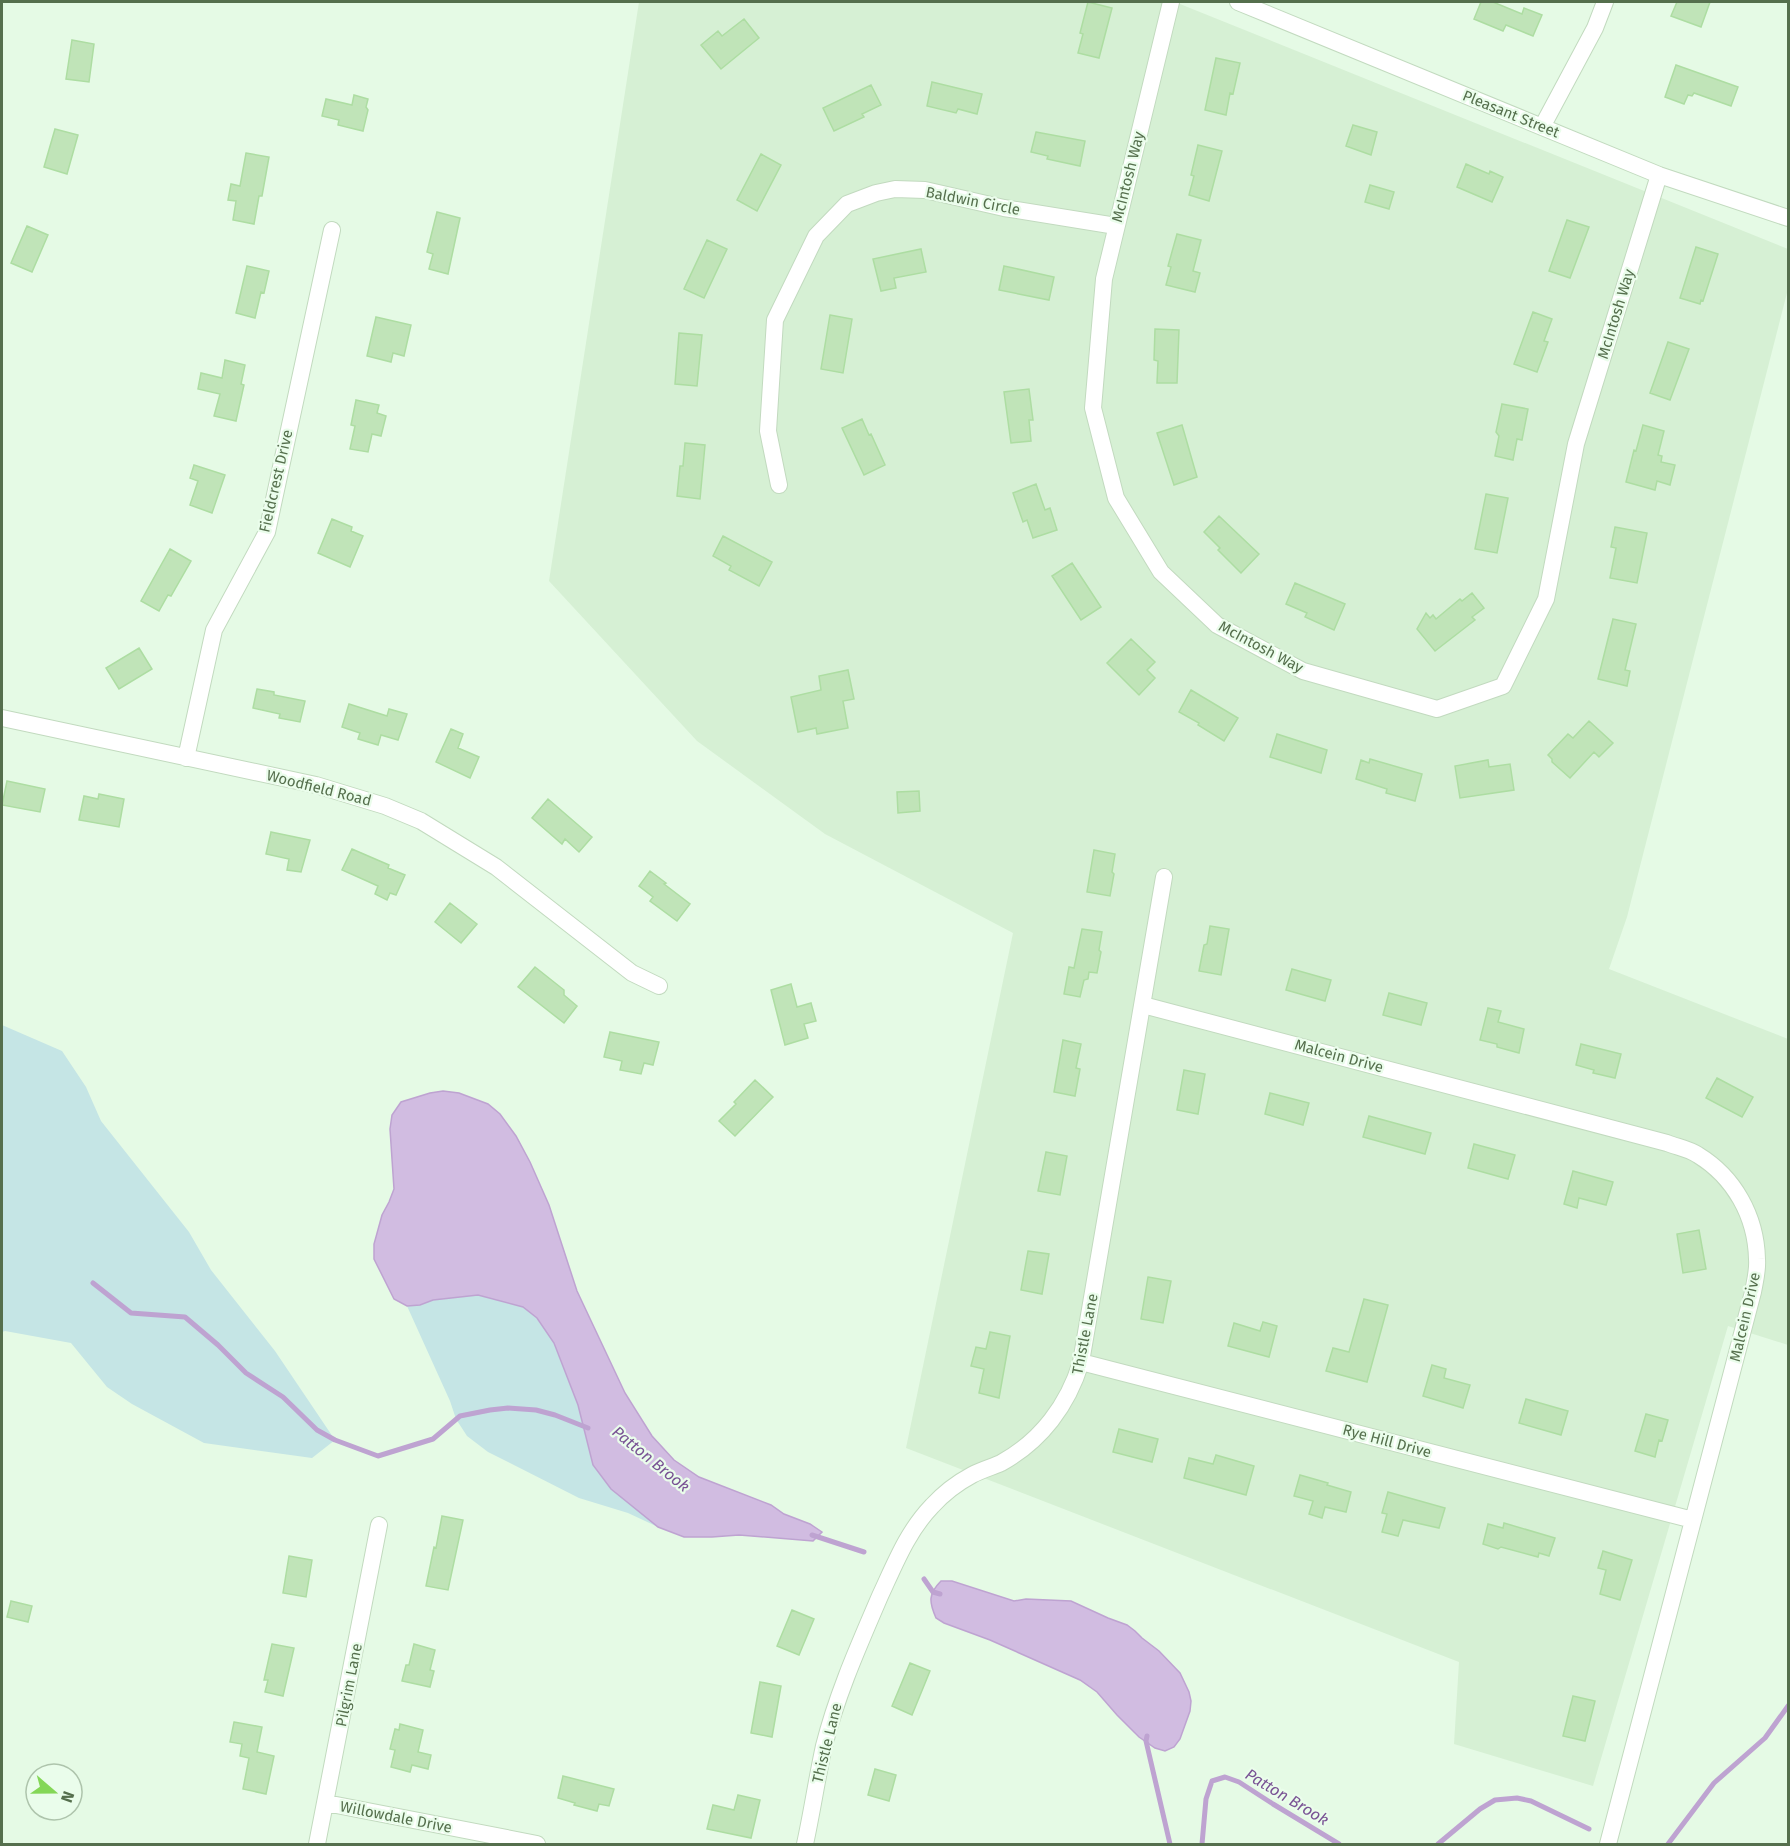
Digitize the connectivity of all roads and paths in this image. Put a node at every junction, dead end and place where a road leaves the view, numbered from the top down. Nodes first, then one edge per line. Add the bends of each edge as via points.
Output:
1 (1171, 2) edge
2 (1238, 2) edge
3 (1605, 2) edge
4 (1542, 127) junction
5 (1659, 175) junction
6 (1788, 218) edge
7 (1116, 226) junction
8 (332, 230) dead end
9 (779, 485) dead end
10 (2, 718) edge
11 (186, 758) junction
12 (1164, 877) dead end
13 (659, 986) dead end
14 (1143, 1005) junction
15 (1081, 1362) junction
16 (1693, 1520) junction
17 (380, 1525) dead end
18 (326, 1803) junction
19 (317, 1845) edge
20 (537, 1845) edge
21 (805, 1845) edge
22 (1608, 1845) edge

1 - 7 street, McIntosh Way
2 - 4 street, Pleasant Street
3 - 4 street
4 - 5 street, Pleasant Street
5 - 6 street, Pleasant Street
5 - 7 street, McIntosh Way via 1576,444 1546,599 1503,686 1437,709 1303,671 1217,625 1161,573 1116,498 1093,408 1104,279
7 - 9 street, Baldwin Circle via 1004,208 925,190 895,189 847,204 816,236 774,320 768,431
8 - 11 street, Fieldcrest Drive via 267,532 214,630
10 - 11 street, Woodfield Road
11 - 13 street, Woodfield Road via 327,788 421,821 496,867 632,973
12 - 14 street, Thistle Lane
14 - 15 street, Thistle Lane
14 - 16 street, Malcein Drive via 1667,1143 1696,1154 1722,1173 1742,1199 1754,1231 1757,1261 1754,1292
15 - 16 street, Rye Hill Drive
15 - 21 street, Thistle Lane via 1061,1407 1044,1430 1023,1449 951,1489 904,1542 838,1698
16 - 22 street, Malcein Drive
17 - 18 street, Pilgrim Lane
18 - 19 street, Pilgrim Lane
18 - 20 street, Willowdale Drive

